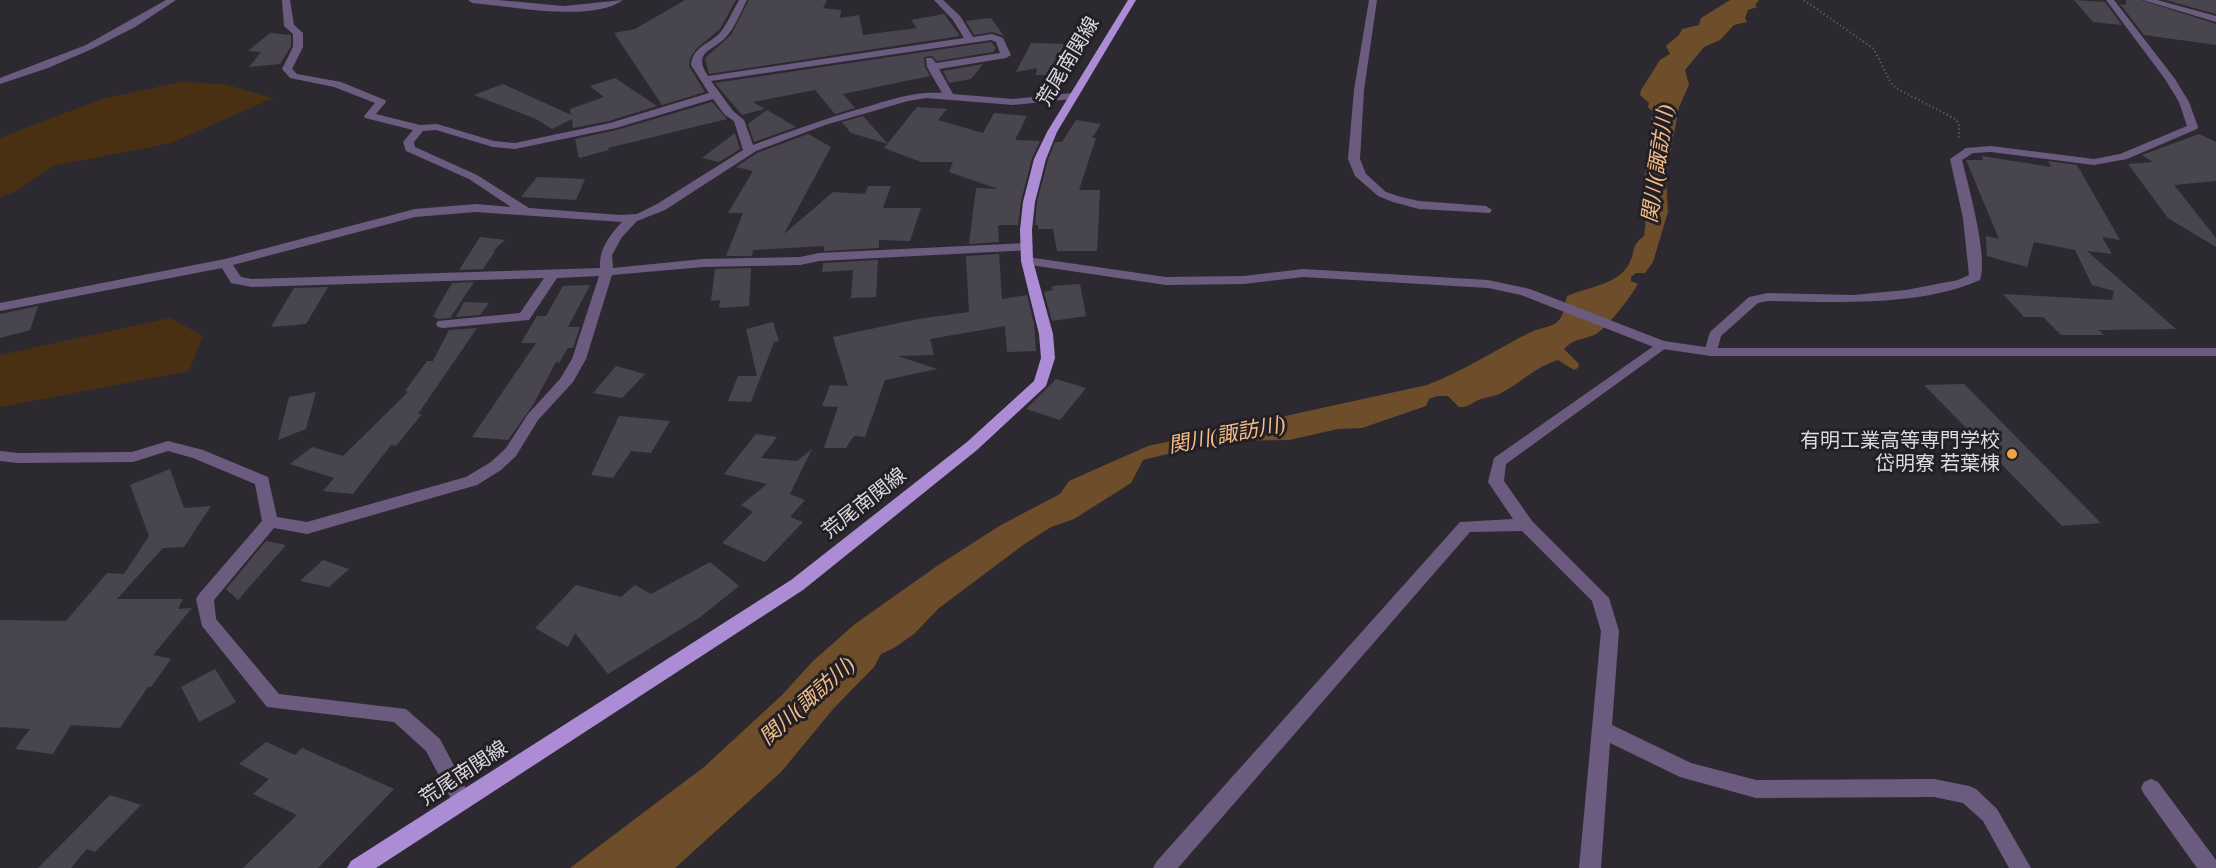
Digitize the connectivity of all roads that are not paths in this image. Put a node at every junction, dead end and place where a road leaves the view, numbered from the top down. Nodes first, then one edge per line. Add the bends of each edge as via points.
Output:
1 (172, 0) edge
2 (286, 0) edge
3 (472, 0) edge
4 (619, 0) edge
5 (743, 0) edge
6 (938, 0) edge
7 (1132, 0) edge
8 (1373, 0) edge
9 (2110, 0) edge
10 (2147, 0) edge
11 (2216, 19) edge
12 (970, 40) junction
13 (922, 47) junction
14 (932, 67) junction
15 (705, 79) junction
16 (0, 81) edge
17 (715, 95) junction
18 (949, 96) junction
19 (1072, 96) junction
20 (420, 128) junction
21 (749, 151) junction
22 (1486, 210) dead end
23 (528, 212) junction
24 (634, 217) junction
25 (1027, 254) junction
26 (225, 263) junction
27 (607, 271) junction
28 (553, 274) junction
29 (0, 307) edge
30 (443, 324) dead end
31 (1662, 345) junction
32 (1711, 352) junction
33 (2216, 352) edge
34 (0, 456) edge
35 (270, 522) junction
36 (1526, 525) junction
37 (1601, 729) junction
38 (2151, 788) dead end
39 (462, 800) junction
40 (358, 868) edge
41 (1164, 868) edge
42 (1590, 868) edge
43 (2020, 868) edge
44 (2209, 868) edge

1 - 16 street via 66,57
2 - 20 street via 290,26 298,33 298,47 287,69 294,76 357,91 381,102 369,116
3 - 4 street via 546,10 595,8
5 - 15 street via 723,34 697,57 696,65
6 - 12 street via 957,18
7 - 19 main road, 荒尾南関線
8 - 22 street via 1359,90 1354,159 1361,176 1382,194 1397,200
9 - 32 street via 2181,96 2193,127 2123,157 2094,162 1991,148 1970,150 1956,159 1975,250 1975,277 1906,294 1754,300 1716,335
10 - 11 street
12 - 13 street
12 - 14 street via 1000,40 1006,55
13 - 14 street
13 - 15 street
14 - 18 street
15 - 17 street
17 - 20 street via 612,126 515,146 493,144 437,127
17 - 21 street via 739,120
18 - 19 street via 1013,102
18 - 21 street via 907,98 821,123
19 - 25 main road, 荒尾南関線 via 1040,159 1029,201
20 - 23 street via 408,142 410,149 473,177
21 - 24 street via 661,207
23 - 24 street
23 - 26 street via 476,208 415,213
24 - 27 street via 617,235 606,255
25 - 27 street via 819,257
25 - 31 street via 1166,281 1245,280 1303,273 1488,284 1525,291
25 - 39 main road, 荒尾南関線 via 1048,358 1041,383 1022,402 797,585
26 - 28 street via 236,280 252,283
26 - 29 street
27 - 28 street
27 - 35 street via 579,359 566,382 496,466 471,481 308,528
28 - 30 street via 524,318
31 - 32 street
31 - 36 street via 1499,462 1496,482
32 - 33 street
34 - 35 street via 132,457 168,446 262,481
35 - 39 street via 204,599 208,621 274,701 399,715 434,745
36 - 37 street via 1600,598 1610,630
36 - 41 street via 1466,526
37 - 42 street
37 - 43 street via 1687,771 1756,789 1934,788 1969,795 1990,816
38 - 44 street
39 - 40 main road, 荒尾南関線

